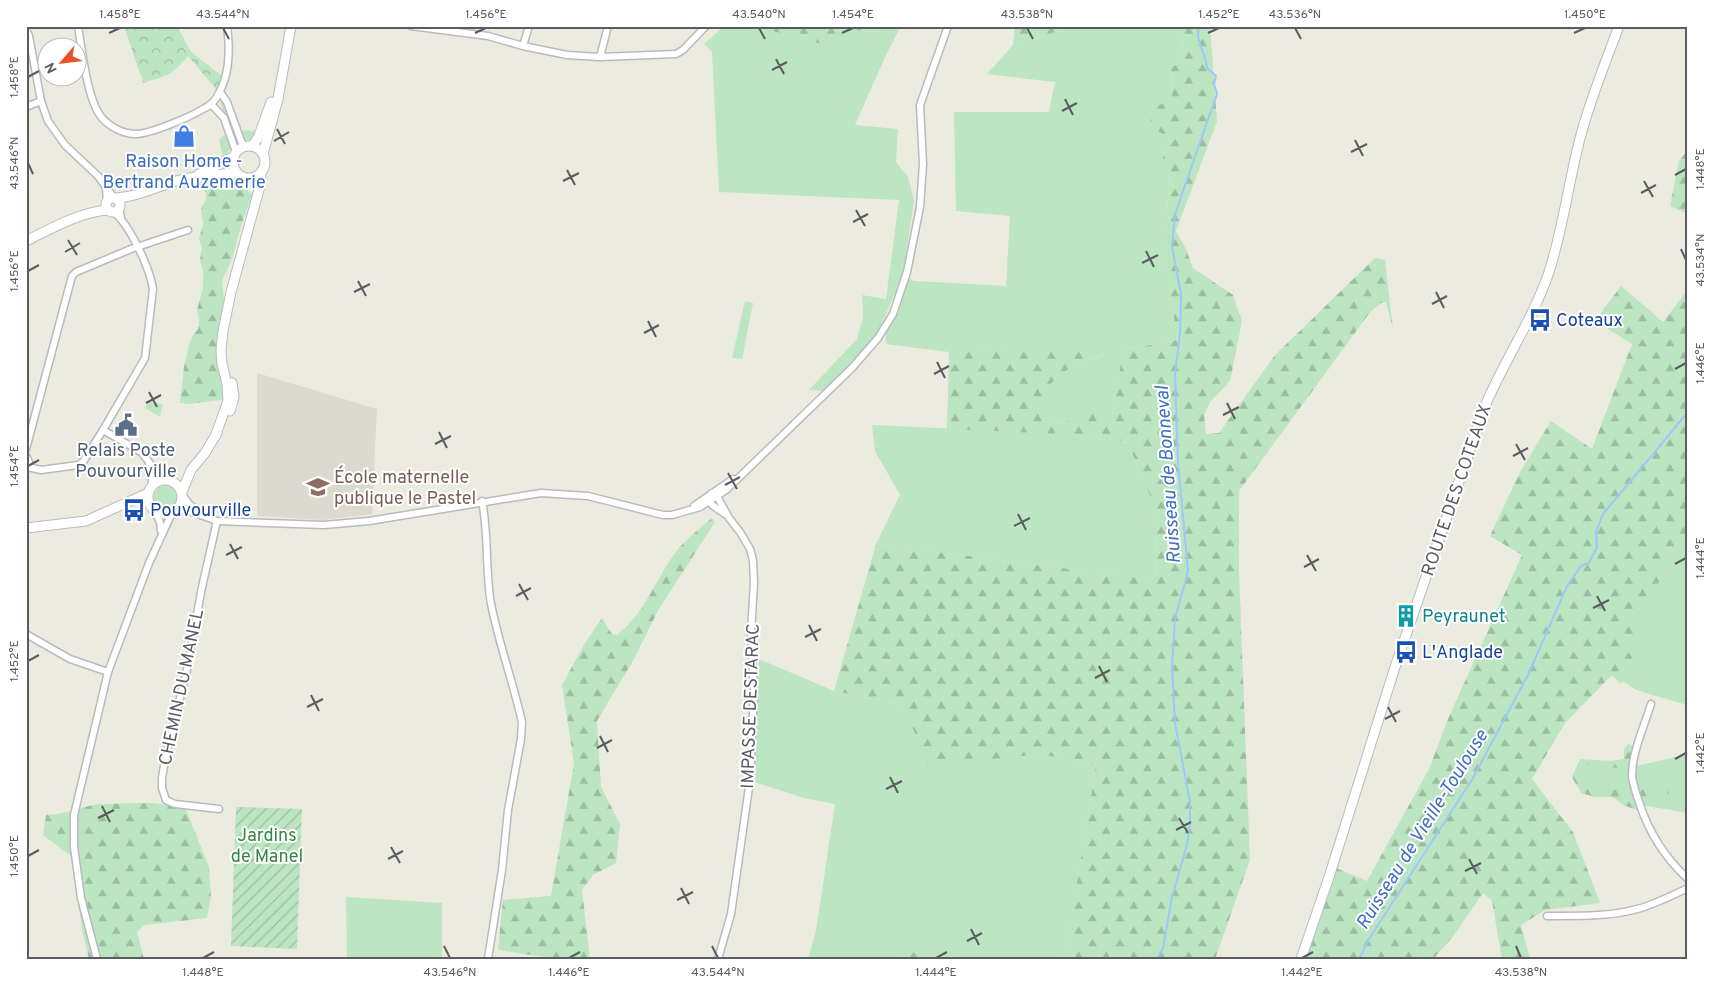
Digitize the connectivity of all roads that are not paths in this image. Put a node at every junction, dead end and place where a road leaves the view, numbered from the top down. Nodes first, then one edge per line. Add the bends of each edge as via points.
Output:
1 (78, 26) edge
2 (228, 26) edge
3 (291, 26) edge
4 (411, 26) edge
5 (529, 26) edge
6 (608, 26) edge
7 (706, 26) edge
8 (948, 26) edge
9 (1619, 26) edge
10 (452, 28) edge
11 (26, 29) edge
12 (523, 46) junction
13 (600, 56) junction
14 (281, 76) junction
15 (220, 92) junction
16 (41, 101) junction
17 (211, 104) junction
18 (26, 107) edge
19 (248, 146) junction
20 (234, 154) junction
21 (263, 154) junction
22 (261, 172) junction
23 (237, 173) junction
24 (194, 176) junction
25 (247, 178) junction
26 (257, 196) junction
27 (113, 204) junction
28 (188, 230) dead end
29 (26, 241) edge
30 (138, 248) junction
31 (103, 430) junction
32 (26, 449) edge
33 (26, 456) edge
34 (148, 461) junction
35 (27, 467) edge
36 (190, 470) junction
37 (167, 479) junction
38 (150, 489) junction
39 (182, 494) junction
40 (714, 494) junction
41 (482, 501) junction
42 (710, 501) junction
43 (122, 506) junction
44 (153, 509) junction
45 (689, 510) junction
46 (174, 511) junction
47 (203, 515) junction
48 (729, 518) junction
49 (217, 521) junction
50 (26, 528) edge
51 (161, 532) junction
52 (26, 634) edge
53 (108, 672) junction
54 (1651, 704) dead end
55 (219, 809) dead end
56 (1688, 879) edge
57 (1688, 888) edge
58 (1547, 916) dead end
59 (98, 959) edge
60 (488, 959) edge
61 (718, 959) edge
62 (1301, 959) edge

1 - 17 street via 94,102 101,116 113,127 127,133 143,133
2 - 15 street via 227,72
3 - 14 street
4 - 10 street
5 - 12 street
6 - 13 street
7 - 13 street via 676,54
8 - 40 street via 920,105 920,207 907,272 893,314 878,338 852,368 742,473
9 - 62 street, ROUTE DES COTEAUX via 1582,132 1549,273 1485,406
10 - 12 street
11 - 16 street
12 - 13 street via 567,55
14 - 19 street via 258,138
14 - 21 street
15 - 17 street
15 - 19 street via 241,141
16 - 18 street
16 - 27 street via 56,134 98,176
17 - 20 street via 224,118
19 - 20 street
19 - 21 street
20 - 23 street via 233,167
20 - 24 street
21 - 22 street via 265,163
22 - 25 street
22 - 26 street
23 - 24 street
23 - 25 street
24 - 27 street
25 - 26 street
26 - 36 street via 230,292 223,331 224,355 234,397 215,437
27 - 29 street
27 - 30 street
28 - 30 street
30 - 31 street via 152,278 147,346 142,363
30 - 32 street via 72,276
31 - 34 street via 132,446
31 - 35 street via 78,465 41,470
33 - 35 street
34 - 37 street
34 - 38 street via 152,474
36 - 37 street
36 - 39 street
37 - 38 street via 158,481
37 - 39 street via 179,486
38 - 43 street
38 - 44 street via 149,502
39 - 46 street via 180,506
39 - 47 street
40 - 42 street
40 - 45 street
40 - 48 street, IMPASSE DESTARAC
41 - 45 street via 541,493 569,494 662,515
41 - 49 street via 341,524
41 - 60 street via 491,604 522,722
42 - 45 street
42 - 48 street, IMPASSE DESTARAC
43 - 44 street via 140,504
43 - 50 street via 86,521
44 - 46 street via 165,514
44 - 51 street
46 - 47 street via 187,510
46 - 51 street
47 - 49 street
48 - 61 street, IMPASSE DESTARAC via 746,541 753,560 754,692 748,797 731,914
49 - 55 street, CHEMIN DU MANEL via 166,754 162,788 169,802
51 - 53 street
52 - 53 street via 70,659
53 - 59 street via 73,826 81,898
54 - 56 street via 1636,753 1632,776 1634,789 1652,835 1674,866
57 - 58 street via 1642,908 1590,916

